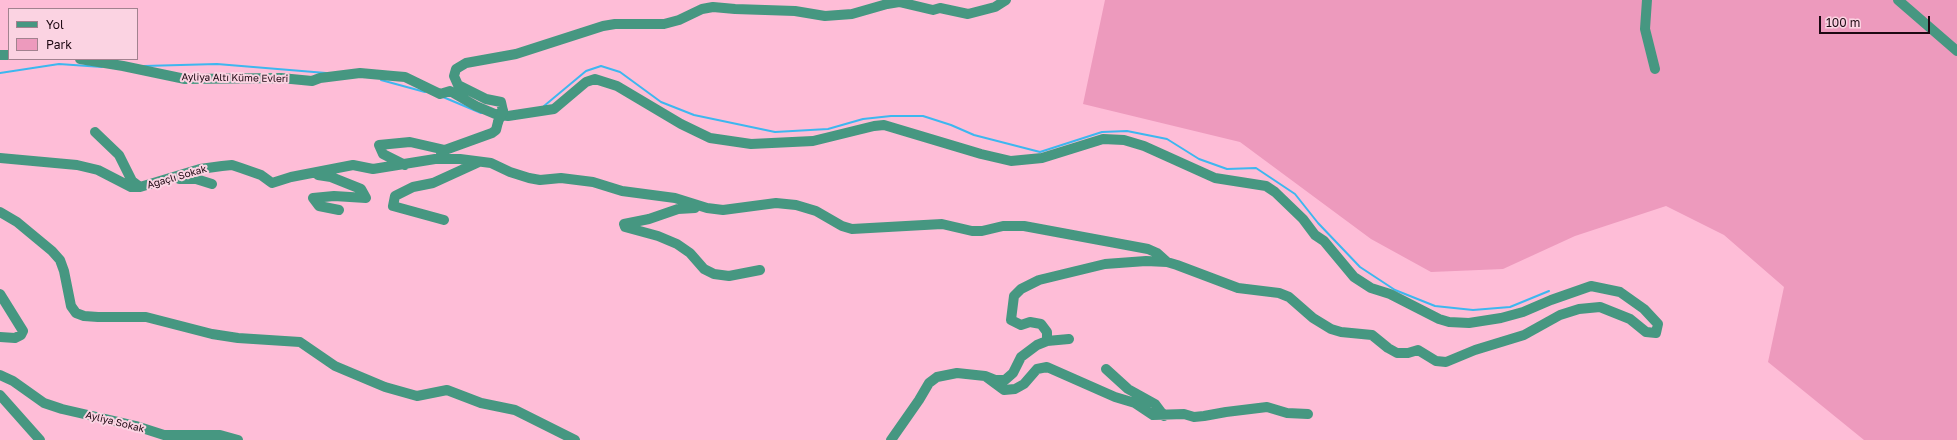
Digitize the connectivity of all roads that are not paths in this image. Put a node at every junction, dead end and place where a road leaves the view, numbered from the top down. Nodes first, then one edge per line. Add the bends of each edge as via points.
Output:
1 (932, 0) edge
2 (1006, 0) edge
3 (1647, 0) edge
4 (1898, 0) edge
5 (940, 8) junction
6 (1957, 51) edge
7 (85, 60) edge
8 (1655, 69) dead end
9 (94, 132) dead end
10 (445, 150) junction
11 (0, 158) edge
12 (435, 159) junction
13 (481, 161) junction
14 (405, 165) junction
15 (312, 174) junction
16 (170, 178) junction
17 (212, 184) dead end
18 (140, 188) junction
19 (707, 208) junction
20 (339, 210) dead end
21 (0, 212) edge
22 (444, 220) dead end
23 (1167, 262) junction
24 (760, 270) dead end
25 (0, 294) edge
26 (0, 337) edge
27 (1069, 339) dead end
28 (1047, 341) junction
29 (1106, 369) dead end
30 (0, 375) edge
31 (985, 376) junction
32 (0, 395) edge
33 (1308, 414) dead end
34 (1164, 416) junction
35 (40, 440) edge
36 (238, 440) edge
37 (575, 440) edge
38 (891, 440) edge

1 - 5 street
2 - 5 street via 995,7 968,14
3 - 8 street via 1645,29
4 - 6 street
5 - 10 street, bridge via 933,10 899,2 852,14 826,16 795,11 713,6 664,24 603,26 516,54 466,63 456,69 454,76 458,85 486,99 501,102 503,110 496,130 492,133
7 - 23 street, Ayliya Altı Küme Evleri via 185,79 281,78 312,81 360,74 405,78 440,94 450,91 476,106 508,116 554,109 586,82 595,79 617,86 710,138 751,144 813,141 884,125 1011,161 1042,158 1103,139 1124,140 1144,146 1215,178 1266,186 1303,219 1354,277 1370,288 1390,294 1439,319 1470,323 1501,318 1591,286 1620,292 1644,309 1658,324 1656,333 1646,332 1630,319 1600,307 1579,309 1560,315 1524,335 1446,362 1436,361 1418,350 1397,353 1372,334 1331,329 1313,318 1289,297 1279,293 1238,288
9 - 18 street via 120,155 132,181
10 - 12 street
10 - 14 street via 410,142 379,145 383,154
11 - 18 street, Ağaçlı Sokak via 77,165 98,170 131,187
12 - 13 street
12 - 14 street
13 - 19 street via 529,178 593,182 617,190 675,198
13 - 22 street via 433,183 413,187 395,196 393,206
14 - 15 street via 373,169 353,165
15 - 16 street, Ağaçlı Sokak via 272,183 261,175 232,165 200,169
15 - 20 street via 332,177 361,189 366,198 313,198 319,206
16 - 17 street via 196,179
16 - 18 street, Ağaçlı Sokak
19 - 23 street via 722,210 776,203 796,205 816,211 852,229 942,224 982,232 1003,226 1024,226 1148,249
19 - 24 street via 683,208 649,220 624,224 625,227 677,244 690,253 704,269 714,274 729,276
21 - 37 street via 17,222 60,260 70,306 76,313 98,317 146,317 212,334 300,342 335,366 385,387 417,396 446,390 481,403 515,410
23 - 28 street via 1146,260 1105,264 1030,283 1014,296 1011,320 1021,325 1030,322 1041,324 1047,332
25 - 26 street via 22,331 21,335 15,338
27 - 28 street
28 - 31 street via 1028,351 1006,380 995,380
29 - 34 street via 1128,389 1155,404
30 - 36 street, Ayliya Sokak via 44,403 62,409 164,435 220,435
31 - 34 street via 1004,390 1015,389 1024,384 1037,369 1047,367 1115,397 1135,403 1153,415
31 - 38 street via 957,373 937,377 928,383
32 - 35 street
33 - 34 street via 1287,413 1267,407 1194,417 1184,414

